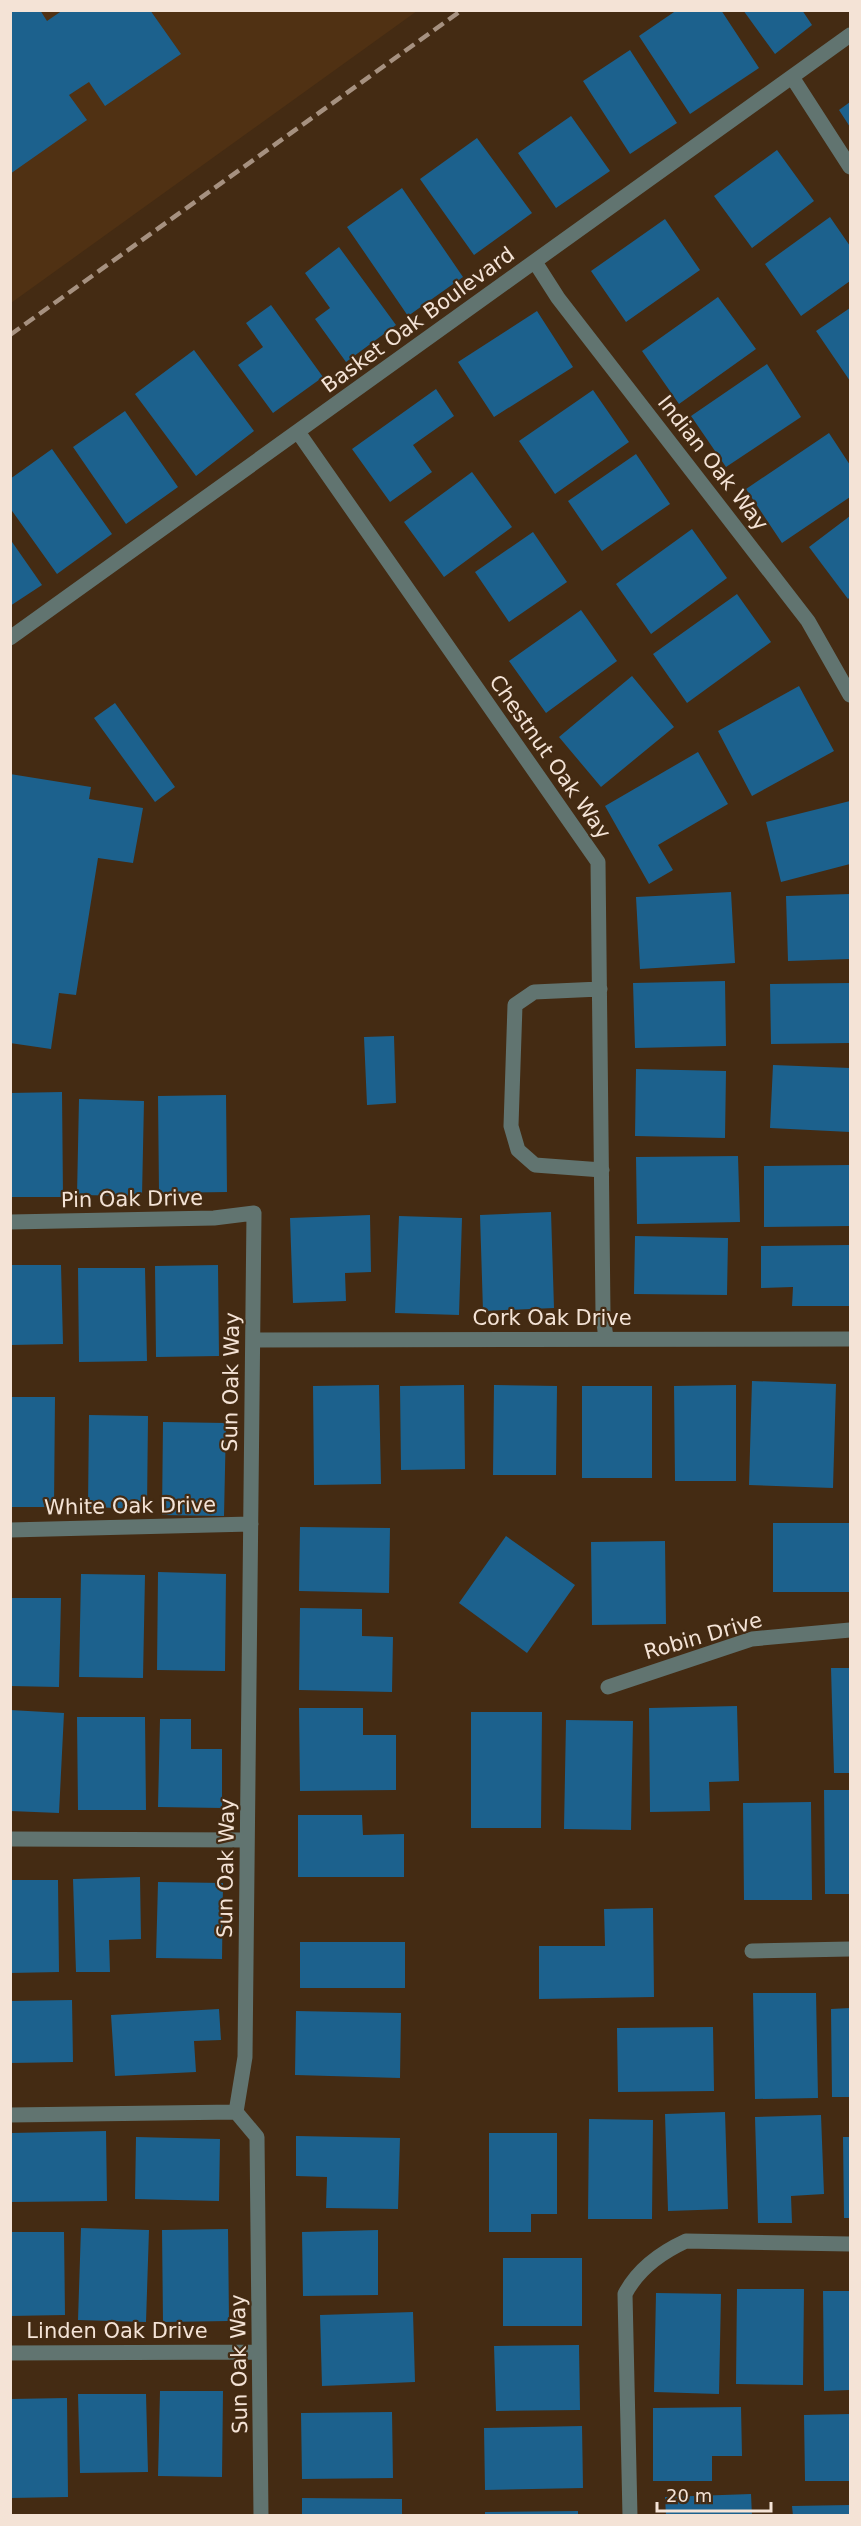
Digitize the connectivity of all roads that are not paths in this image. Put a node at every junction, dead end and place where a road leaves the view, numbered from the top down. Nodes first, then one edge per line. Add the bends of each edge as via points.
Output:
1 (850, 35) edge
2 (792, 77) junction
3 (850, 167) edge
4 (535, 262) junction
5 (298, 432) junction
6 (10, 638) edge
7 (850, 695) edge
8 (600, 989) junction
9 (602, 1170) junction
10 (254, 1213) joint
11 (10, 1222) edge
12 (606, 1339) junction
13 (850, 1339) edge
14 (253, 1340) junction
15 (251, 1524) junction
16 (10, 1530) edge
17 (849, 1630) edge
18 (608, 1687) dead end
19 (10, 1839) edge
20 (247, 1840) junction
21 (850, 1948) edge
22 (752, 1951) dead end
23 (236, 2112) junction
24 (10, 2115) edge
25 (850, 2244) edge
26 (260, 2352) junction
27 (10, 2353) edge
28 (261, 2516) edge
29 (630, 2516) edge

1 - 2 street, Basket Oak Boulevard
2 - 3 street
2 - 4 street, Basket Oak Boulevard
4 - 5 street, Basket Oak Boulevard
4 - 7 street, Indian Oak Way via 565,307 808,621
5 - 6 street, Basket Oak Boulevard
5 - 8 street, Chestnut Oak Way via 598,862
8 - 9 street, Chestnut Oak Way
8 - 9 street via 534,992 515,1005 511,1126 518,1150 535,1165
9 - 12 street, Chestnut Oak Way
10 - 11 street, Pin Oak Drive via 214,1218
10 - 14 street, Sun Oak Way
12 - 13 street, Cork Oak Drive
12 - 14 street, Cork Oak Drive
14 - 15 street, Sun Oak Way
15 - 16 street, White Oak Drive
15 - 20 street, Sun Oak Way
17 - 18 street, Robin Drive via 752,1639
19 - 20 street
20 - 23 street, Sun Oak Way via 246,2057
21 - 22 street
23 - 24 street
23 - 26 street, Sun Oak Way via 257,2137
25 - 29 street via 686,2241 662,2252 632,2281 625,2294
26 - 27 street, Linden Oak Drive
26 - 28 street, Sun Oak Way

